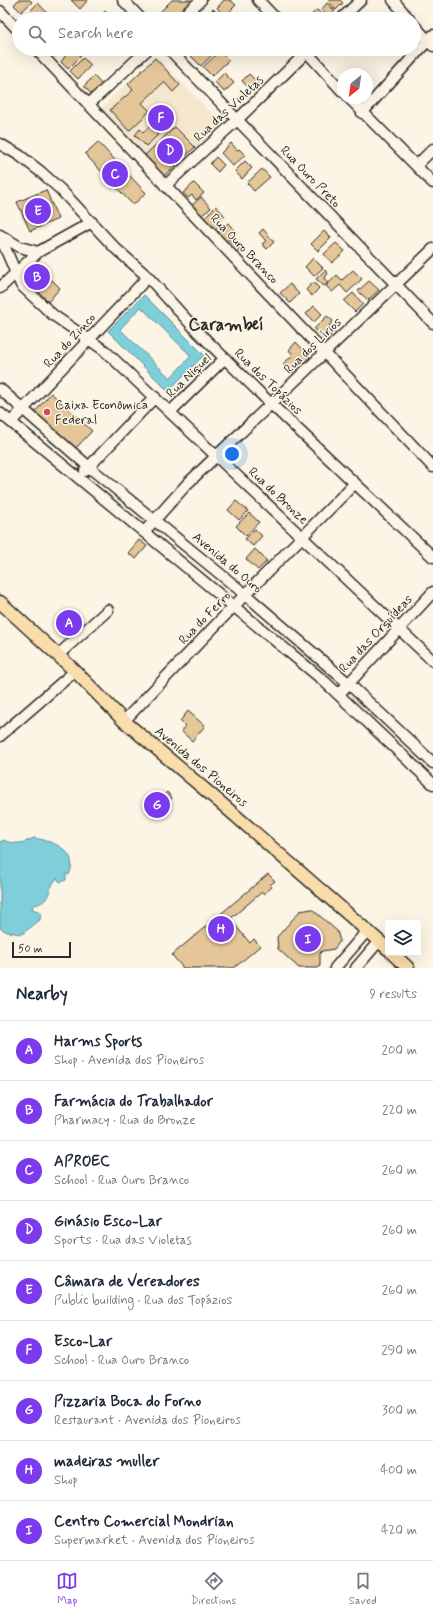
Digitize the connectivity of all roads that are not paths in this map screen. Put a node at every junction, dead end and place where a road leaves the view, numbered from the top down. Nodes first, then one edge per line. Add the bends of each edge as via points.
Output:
1 (123, 0) edge
2 (200, 0) edge
3 (258, 0) edge
4 (361, 0) edge
5 (393, 0) edge
6 (0, 11) edge
7 (134, 12) edge
8 (187, 12) edge
9 (269, 12) edge
10 (348, 12) edge
11 (403, 12) edge
12 (12, 24) edge
13 (421, 32) edge
14 (431, 41) edge
15 (421, 51) edge
16 (43, 56) edge
17 (140, 56) edge
18 (176, 56) edge
19 (301, 56) edge
20 (312, 56) edge
21 (417, 56) edge
22 (337, 85) edge
23 (89, 104) junction
24 (354, 104) edge
25 (362, 113) junction
26 (237, 120) junction
27 (0, 144) edge
28 (433, 149) edge
29 (416, 166) junction
30 (433, 183) edge
31 (165, 186) junction
32 (92, 222) junction
33 (0, 235) edge
34 (433, 249) edge
35 (38, 252) junction
36 (14, 273) junction
37 (148, 277) junction
38 (396, 284) junction
39 (0, 288) edge
40 (433, 323) edge
41 (90, 339) junction
42 (325, 353) junction
43 (225, 358) junction
44 (0, 389) edge
45 (155, 397) junction
46 (271, 404) junction
47 (24, 409) junction
48 (170, 412) junction
49 (0, 413) edge
50 (11, 422) junction
51 (216, 456) junction
52 (89, 467) junction
53 (433, 467) edge
54 (79, 478) junction
55 (355, 483) junction
56 (155, 520) junction
57 (144, 532) junction
58 (303, 537) junction
59 (433, 557) edge
60 (433, 592) edge
61 (246, 595) junction
62 (0, 602) edge
63 (234, 606) junction
64 (108, 610) dead end
65 (399, 628) junction
66 (58, 655) junction
67 (433, 661) edge
68 (75, 671) junction
69 (348, 683) junction
70 (339, 694) junction
71 (124, 721) junction
72 (0, 736) edge
73 (433, 763) edge
74 (433, 784) edge
75 (367, 931) junction
76 (379, 941) junction
77 (385, 946) edge
78 (395, 956) edge
79 (334, 968) edge
80 (356, 968) edge
81 (408, 968) edge

1 - 7 street
2 - 8 street
3 - 9 street
4 - 10 street
5 - 11 street
6 - 12 street
13 - 14 street
14 - 15 street
16 - 23 street, Rua Ouro Branco
17 - 23 street
18 - 26 street, Rua Ouro Preto
19 - 26 street, Rua das Violetas
20 - 22 street
21 - 25 street
23 - 31 street, Rua Ouro Branco
24 - 25 street
25 - 29 street
26 - 31 street, Rua das Violetas
26 - 38 street, Rua Ouro Preto
27 - 32 street, Rua dos Topázios via 41,172
28 - 29 street
29 - 30 street
31 - 42 street, Rua Ouro Branco
32 - 35 street
32 - 37 street, Rua dos Topázios via 114,248
33 - 35 street via 20,247
33 - 36 street, Rua do Bronze
34 - 38 street, Rua dos Lírios
35 - 36 street
36 - 39 street
36 - 41 street, Rua do Bronze via 20,285 53,315
37 - 41 street, Rua do Zinco
37 - 43 street, Rua dos Topázios
38 - 40 street, Rua Ouro Preto
38 - 42 street, Rua dos Lírios
41 - 45 street, Rua do Bronze
41 - 47 street, Rua do Zinco
42 - 46 street, Rua dos Lírios
42 - 53 street, Rua Ouro Branco
43 - 46 street, Rua dos Topázios
43 - 48 street, Rua Niquel
44 - 47 street, Avenida do Ouro
45 - 48 street, Rua do Bronze
45 - 52 street, Rua Niquel
46 - 51 street, Rua dos Lírios
46 - 55 street, Rua dos Topázios
47 - 50 street, Rua do Zinco
47 - 52 street, Avenida do Ouro
48 - 51 street, Rua do Bronze
49 - 50 street
50 - 54 street
51 - 56 street, Rua dos Lírios
51 - 58 street, Rua do Bronze
52 - 54 street, Rua Niquel
52 - 56 street, Avenida do Ouro
54 - 57 street
55 - 58 street, Rua do Ferro
55 - 59 street, Rua dos Topázios
56 - 57 street, Rua dos Lírios
56 - 61 street, Avenida do Ouro
57 - 63 street
58 - 61 street, Rua do Ferro
58 - 65 street, Rua do Bronze
60 - 65 street, Rua das Orquídeas
61 - 63 street, Rua do Ferro
61 - 69 street, Avenida do Ouro
62 - 66 main road, Avenida dos Pioneiros
63 - 70 street
63 - 71 street, Rua do Ferro
64 - 66 street
65 - 67 street, Rua do Bronze
65 - 69 street, Rua das Orquídeas
66 - 68 main road, Avenida dos Pioneiros
68 - 71 main road, Avenida dos Pioneiros
68 - 72 street
69 - 70 street, Rua das Orquídeas
69 - 73 street, Avenida do Ouro
70 - 74 street
71 - 75 main road, Avenida dos Pioneiros
75 - 76 main road, Avenida dos Pioneiros
75 - 79 street
76 - 77 main road, Avenida dos Pioneiros
76 - 80 street
78 - 81 main road

